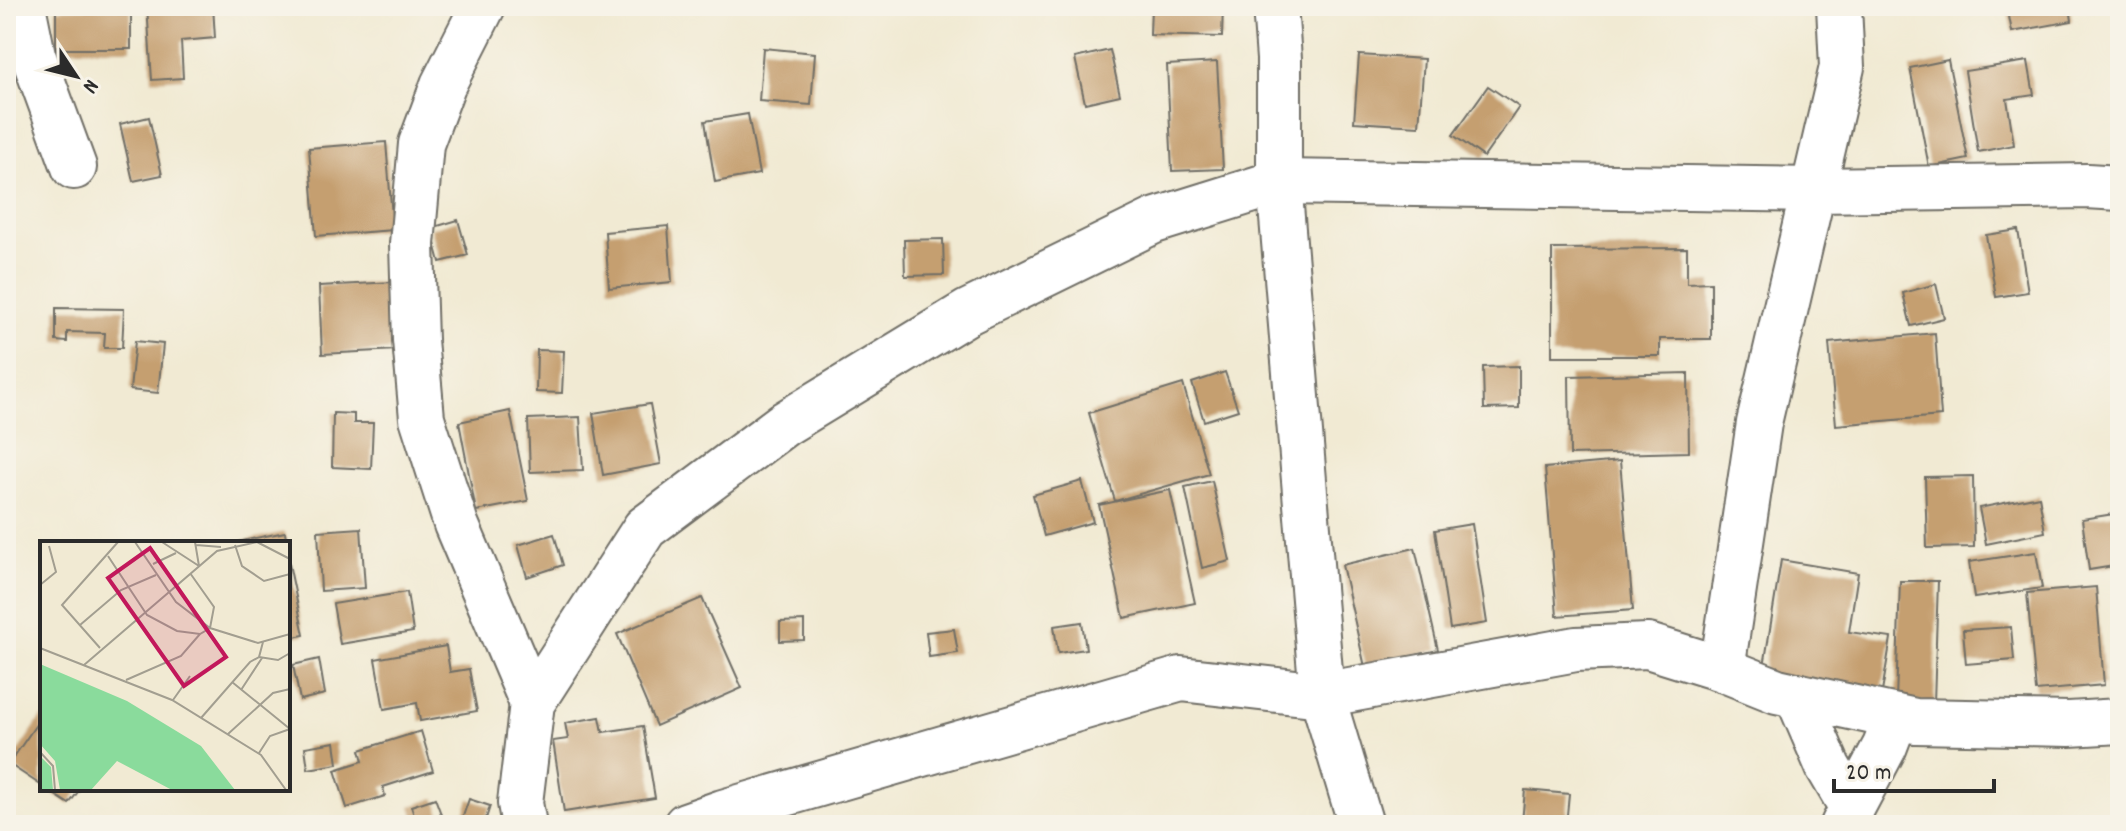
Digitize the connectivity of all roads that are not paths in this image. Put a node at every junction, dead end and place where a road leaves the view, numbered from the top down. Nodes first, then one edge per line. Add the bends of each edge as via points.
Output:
1 (23, 6) edge
2 (483, 6) edge
3 (1275, 6) edge
4 (1839, 6) edge
5 (74, 167) dead end
6 (1279, 182) junction
7 (2120, 188) edge
8 (1815, 190) junction
9 (1722, 669) junction
10 (1322, 695) junction
11 (1797, 695) junction
12 (532, 703) junction
13 (1896, 717) junction
14 (2120, 721) edge
15 (1848, 816) edge
16 (524, 825) edge
17 (686, 825) edge
18 (1361, 825) edge

1 - 5 street via 33,55
2 - 12 street via 443,85 421,144 412,244 415,340 422,418 451,509
3 - 6 street
4 - 8 street via 1842,67
6 - 8 street
6 - 10 street
6 - 12 street via 1154,221 968,312 784,424 645,528
7 - 8 street
8 - 9 street via 1759,423
9 - 10 street via 1648,646 1576,649
9 - 11 street
10 - 17 street via 1181,679
10 - 18 street
11 - 13 street
11 - 15 street
12 - 16 street via 520,803
13 - 14 street
13 - 15 street

